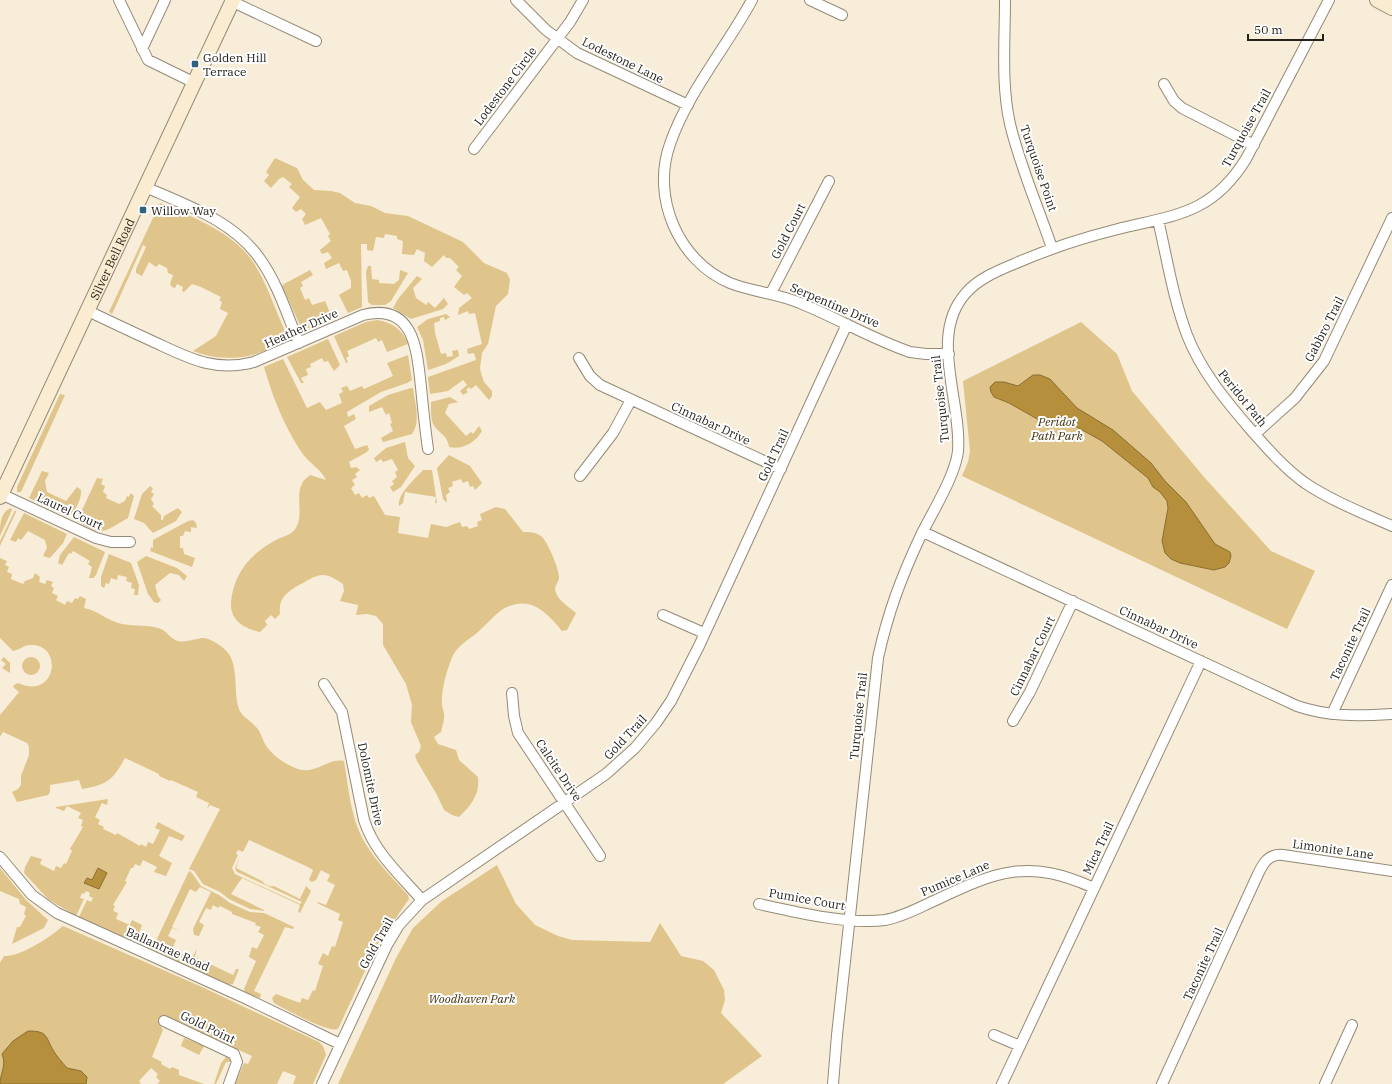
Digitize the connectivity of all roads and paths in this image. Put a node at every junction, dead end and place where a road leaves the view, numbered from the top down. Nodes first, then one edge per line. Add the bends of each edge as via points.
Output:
1 (119, 0) edge
2 (165, 0) edge
3 (516, 0) edge
4 (583, 0) edge
5 (752, 0) edge
6 (810, 0) edge
7 (1005, 0) edge
8 (1329, 0) edge
9 (1377, 0) edge
10 (233, 1) edge
11 (1392, 8) edge
12 (842, 15) dead end
13 (557, 39) junction
14 (316, 41) dead end
15 (142, 49) junction
16 (195, 83) junction
17 (1164, 84) dead end
18 (688, 105) junction
19 (1254, 145) junction
20 (474, 149) dead end
21 (829, 181) dead end
22 (145, 187) junction
23 (1392, 218) edge
24 (1158, 220) junction
25 (1052, 248) junction
26 (771, 293) junction
27 (88, 311) junction
28 (847, 324) junction
29 (299, 343) junction
30 (949, 354) junction
31 (579, 358) dead end
32 (631, 400) junction
33 (1255, 434) junction
34 (428, 449) dead end
35 (781, 469) junction
36 (580, 476) dead end
37 (1, 495) edge
38 (1392, 526) edge
39 (923, 532) junction
40 (130, 542) dead end
41 (1392, 585) edge
42 (1074, 601) junction
43 (663, 615) dead end
44 (704, 633) junction
45 (1201, 661) junction
46 (324, 684) dead end
47 (512, 692) dead end
48 (1332, 714) junction
49 (1392, 714) edge
50 (1012, 721) dead end
51 (565, 802) junction
52 (600, 856) dead end
53 (0, 857) edge
54 (1270, 857) joint
55 (1392, 871) edge
56 (1094, 888) junction
57 (422, 900) junction
58 (759, 904) dead end
59 (849, 920) junction
60 (164, 1021) dead end
61 (1352, 1025) dead end
62 (994, 1035) dead end
63 (340, 1044) junction
64 (1020, 1046) junction
65 (229, 1084) edge
66 (322, 1084) edge
67 (833, 1084) edge
68 (1002, 1084) edge
69 (1162, 1084) edge
70 (1325, 1084) edge

1 - 15 street
2 - 15 street
3 - 13 street, Lodestone Lane
4 - 13 street, Lodestone Circle
5 - 18 street, Serpentine Drive
6 - 12 street
7 - 25 street, Turquoise Point via 1005,90 1010,124
8 - 19 street, Turquoise Trail
9 - 11 street
10 - 14 street
10 - 16 street, Silver Bell Road
13 - 18 street, Lodestone Lane via 585,58
13 - 20 street, Lodestone Circle
15 - 16 street via 150,62
16 - 22 street, Silver Bell Road
17 - 19 street via 1174,101 1182,108
18 - 26 street, Serpentine Drive via 670,144 664,172 664,193 676,234 690,253 712,273 730,283
19 - 24 street, Turquoise Trail via 1233,179 1216,196 1188,212
21 - 26 street, Gold Court
22 - 27 street, Silver Bell Road
22 - 29 street via 217,221 243,239 261,260 270,276
23 - 33 street, Gabbro Trail via 1321,365 1300,394
24 - 25 street, Turquoise Trail
24 - 33 street, Peridot Path via 1179,311 1190,342 1214,384
25 - 30 street, Turquoise Trail via 992,274 968,291 958,303 951,319 948,336
26 - 28 street, Serpentine Drive via 802,303
27 - 29 street, Heather Drive via 187,358 212,365 244,365
27 - 37 street, Silver Bell Road
28 - 30 street, Serpentine Drive via 910,352
28 - 35 street, Gold Trail
29 - 34 street, Heather Drive via 370,313 387,314 401,321 415,342
30 - 39 street, Turquoise Trail via 958,451 951,473
31 - 32 street, Cinnabar Drive via 595,381
32 - 35 street, Cinnabar Drive
32 - 36 street via 614,434
33 - 38 street, Peridot Path via 1280,462 1304,482 1333,499
35 - 44 street, Gold Trail
37 - 40 street, Laurel Court via 96,538 111,542
39 - 42 street, Cinnabar Drive
39 - 59 street, Turquoise Trail via 892,603 878,658
41 - 48 street, Taconite Trail
42 - 45 street, Cinnabar Drive
42 - 50 street, Cinnabar Court via 1030,692
43 - 44 street
44 - 51 street, Gold Trail via 671,701 645,736 611,770
45 - 48 street, Cinnabar Drive via 1297,706
45 - 56 street, Mica Trail
46 - 57 street, Dolomite Drive via 342,712 364,820 370,836 377,848
47 - 51 street, Calcite Drive via 518,733
48 - 49 street, Cinnabar Drive
51 - 52 street, Calcite Drive
51 - 57 street, Gold Trail
53 - 63 street, Ballantrae Road via 32,895 57,914 247,999
54 - 55 street, Limonite Lane via 1283,855
54 - 69 street, Taconite Trail via 1259,873
56 - 59 street, Pumice Lane via 1048,872 1006,872 983,878 891,919
56 - 64 street, Mica Trail
57 - 63 street, Gold Trail via 389,940
58 - 59 street, Pumice Court
59 - 67 street, Turquoise Trail
60 - 65 street, Gold Point via 234,1054 237,1062
61 - 70 street
62 - 64 street
63 - 66 street, Gold Trail
64 - 68 street, Mica Trail

